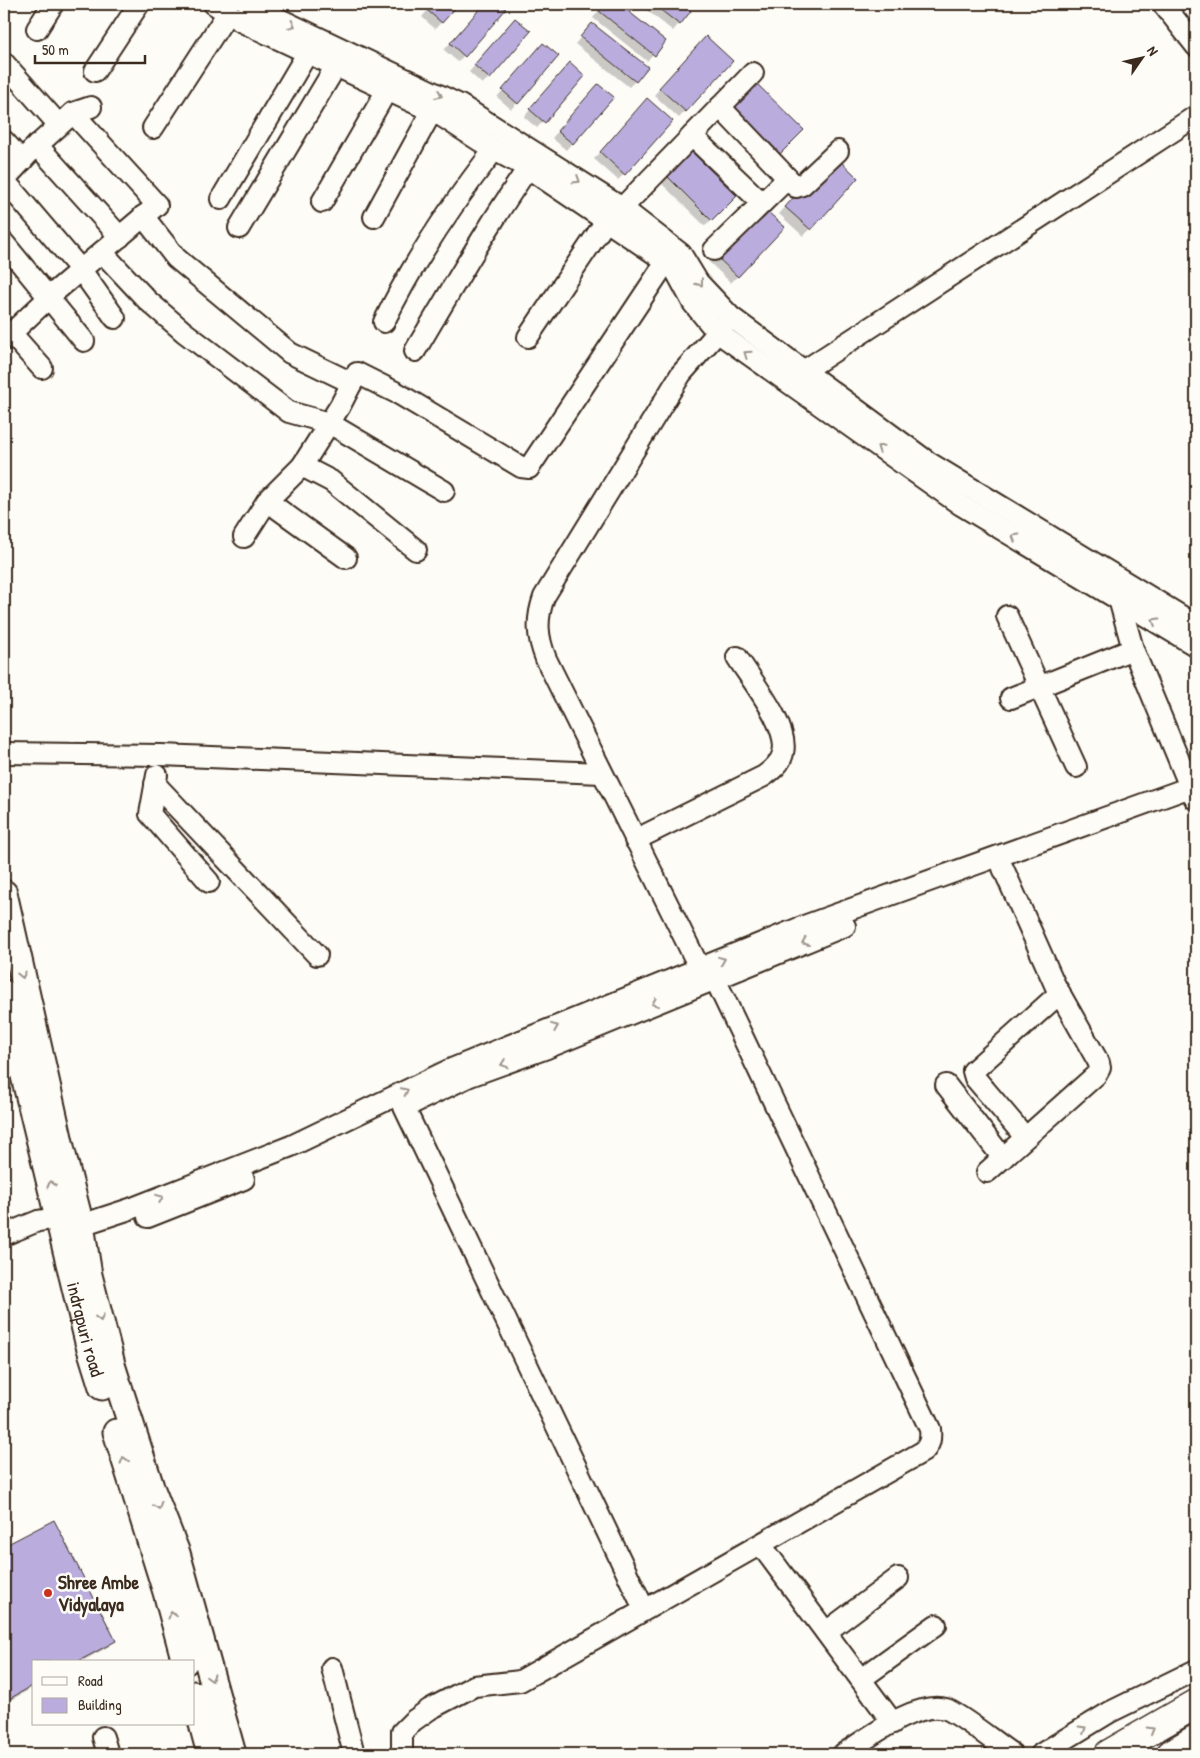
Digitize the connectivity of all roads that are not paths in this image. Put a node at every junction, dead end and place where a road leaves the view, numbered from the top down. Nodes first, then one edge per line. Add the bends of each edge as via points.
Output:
1 (53, 4) edge
2 (139, 4) edge
3 (248, 4) edge
4 (1163, 4) edge
5 (220, 9) edge
6 (37, 29) dead end
7 (1196, 46) edge
8 (308, 52) junction
9 (4, 63) edge
10 (336, 66) junction
11 (95, 71) dead end
12 (753, 72) dead end
13 (387, 90) junction
14 (720, 107) junction
15 (432, 110) junction
16 (74, 115) junction
17 (1196, 116) edge
18 (153, 128) dead end
19 (692, 136) junction
20 (4, 141) edge
21 (37, 145) junction
22 (494, 150) junction
23 (838, 151) dead end
24 (22, 161) junction
25 (528, 168) junction
26 (787, 179) junction
27 (4, 180) edge
28 (221, 199) dead end
29 (322, 202) dead end
30 (762, 203) junction
31 (622, 208) junction
32 (144, 216) junction
33 (374, 217) dead end
34 (606, 221) junction
35 (239, 228) dead end
36 (120, 237) junction
37 (4, 243) edge
38 (714, 250) dead end
39 (102, 252) junction
40 (666, 262) junction
41 (81, 270) junction
42 (49, 298) junction
43 (731, 316) junction
44 (115, 318) dead end
45 (384, 322) dead end
46 (717, 332) junction
47 (7, 337) edge
48 (528, 337) dead end
49 (84, 341) dead end
50 (415, 350) dead end
51 (42, 368) dead end
52 (805, 370) junction
53 (352, 383) junction
54 (329, 423) junction
55 (302, 466) junction
56 (444, 491) dead end
57 (267, 501) junction
58 (244, 536) dead end
59 (416, 550) dead end
60 (346, 558) dead end
61 (1112, 573) junction
62 (1119, 599) junction
63 (1008, 616) dead end
64 (1196, 625) edge
65 (1196, 646) edge
66 (1133, 649) junction
67 (738, 657) dead end
68 (1039, 686) junction
69 (1011, 698) dead end
70 (4, 753) edge
71 (161, 755) junction
72 (1076, 767) dead end
73 (602, 773) junction
74 (155, 784) junction
75 (1194, 793) edge
76 (636, 840) junction
77 (1003, 868) junction
78 (209, 882) dead end
79 (4, 893) edge
80 (894, 901) junction
81 (317, 955) dead end
82 (707, 974) junction
83 (4, 993) edge
84 (1060, 993) junction
85 (946, 1086) dead end
86 (404, 1107) junction
87 (1026, 1137) junction
88 (1003, 1158) junction
89 (987, 1172) dead end
90 (71, 1227) junction
91 (4, 1235) edge
92 (4, 1249) edge
93 (761, 1545) junction
94 (898, 1578) dead end
95 (644, 1610) junction
96 (936, 1625) dead end
97 (826, 1632) junction
98 (184, 1660) edge
99 (332, 1668) dead end
100 (1196, 1670) edge
101 (861, 1679) junction
102 (195, 1698) edge
103 (1196, 1704) edge
104 (893, 1723) junction
105 (1196, 1739) edge
106 (210, 1754) edge
107 (233, 1754) edge
108 (354, 1754) edge
109 (401, 1754) edge
110 (843, 1754) edge
111 (1012, 1754) edge
112 (1041, 1754) edge
113 (1109, 1754) edge
114 (1171, 1754) edge

1 - 6 street
2 - 11 street
3 -> 31 street via 460,105
4 - 7 street
5 - 8 street
5 - 18 street
8 - 10 street
8 - 28 street
9 - 16 street
10 - 13 street
10 - 35 street
12 - 14 street
13 - 15 street
13 - 29 street
14 - 19 street
14 - 26 street
15 - 22 street
15 - 33 street
16 - 21 street
16 - 32 street via 157,205
17 - 52 street
19 - 30 street
19 - 31 street
20 - 24 street
21 - 24 street
21 - 36 street
22 - 25 street
22 - 45 street via 428,241
23 - 26 street via 799,187
24 - 27 street
25 - 34 street
25 - 50 street via 493,218
26 - 30 street
27 - 41 street
30 - 38 street
31 -> 43 street via 682,254 698,282
32 - 36 street
32 - 53 street via 176,258 290,353
34 - 40 street
34 - 48 street
36 - 39 street
37 - 42 street
39 - 41 street
39 - 54 street via 147,300 245,379 290,412
40 - 46 street via 678,272 693,303
40 - 53 street via 529,468 521,468 399,394 357,373
41 - 42 street
41 - 44 street
42 - 47 street
42 - 49 street
43 - 46 street
43 - 52 street
62 -> 46 street via 954,500
46 - 73 street via 681,374 544,597 538,612 537,629 546,659
47 - 51 street
52 - 61 street via 944,472
53 - 54 street
54 - 55 street
54 - 56 street
55 - 57 street
55 - 59 street via 331,481
57 - 58 street
57 - 60 street
61 - 62 street
61 - 64 street
65 -> 62 street
62 - 66 street
63 - 68 street
66 - 68 street
66 - 75 street
67 - 76 street via 785,738 783,754 776,767
68 - 69 street
68 - 72 street
70 - 71 street
71 - 73 street
71 - 74 street
73 - 76 street
74 - 78 street via 150,814
74 - 81 street
75 - 77 street
75 - 80 street
76 - 82 street
77 - 80 street
77 - 84 street
79 -> 90 main road via 62,1151
80 - 82 street via 823,934
82 -> 86 street via 546,1048 470,1076
90 -> 82 street via 130,1210 278,1151 449,1070
82 - 93 street via 930,1429 931,1438 924,1451
90 -> 83 main road, indrapuri road
84 - 87 street via 1100,1068
84 - 87 street via 973,1071 975,1078
85 - 88 street
86 - 90 street via 305,1153 138,1221
86 - 95 street
87 - 88 street
88 - 89 street
90 - 91 street via 38,1221
90 - 92 street via 40,1231
98 -> 90 main road, indrapuri road via 88,1342
90 -> 107 main road via 89,1276 113,1368 151,1487 177,1553
93 - 95 street
93 - 97 street
94 - 97 street
95 - 109 street via 520,1681 474,1686 430,1709 402,1732
96 - 101 street
97 - 101 street
99 - 108 street
112 -> 100 street via 1110,1712
101 - 104 street
102 - 106 main road
113 -> 103 highway
104 - 110 street
104 - 111 street via 908,1714 932,1707 946,1710
105 - 114 highway

